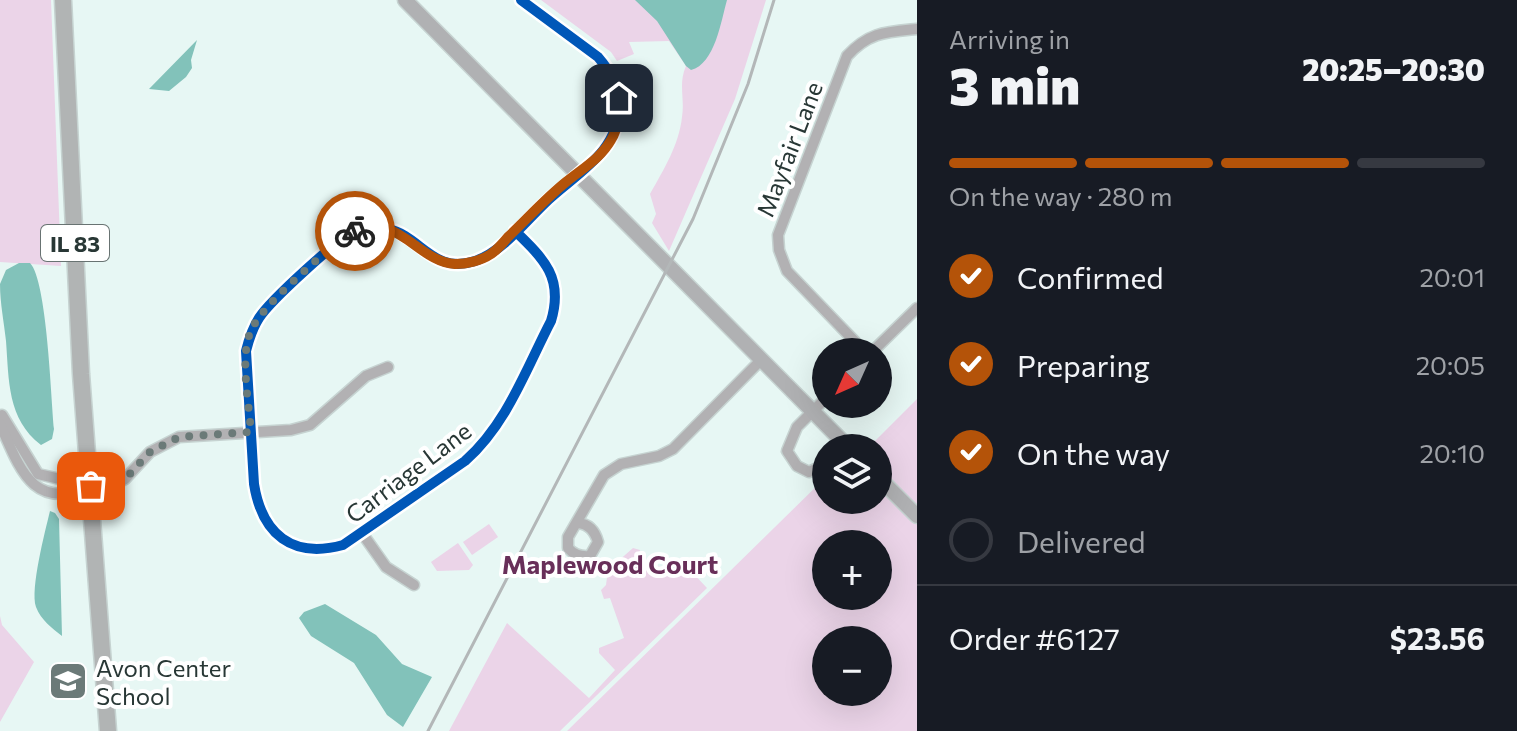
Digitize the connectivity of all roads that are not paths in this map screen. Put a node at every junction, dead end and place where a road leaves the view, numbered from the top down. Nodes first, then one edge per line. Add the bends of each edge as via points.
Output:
1 (63, 0) edge
2 (405, 0) edge
3 (521, 0) edge
4 (917, 29) edge
5 (577, 175) junction
6 (515, 231) junction
7 (917, 308) edge
8 (852, 338) edge
9 (886, 338) edge
10 (761, 360) junction
11 (388, 367) dead end
12 (812, 411) joint
13 (819, 418) edge
14 (1, 419) edge
15 (251, 432) junction
16 (835, 434) edge
17 (812, 471) edge
18 (91, 486) junction
19 (892, 491) edge
20 (917, 516) edge
21 (578, 523) dead end
22 (362, 533) junction
23 (414, 585) dead end
24 (108, 731) edge

1 - 18 main road, IL 83
2 - 5 main road
3 - 5 street, Carriage Lane via 598,57 615,81 619,114 614,133 603,152
4 - 8 street, Mayfair Lane via 878,34 847,56 778,235 787,271
5 - 6 street, Carriage Lane
5 - 10 main road
6 - 15 street, Carriage Lane via 491,254 454,264 387,229 363,227 344,235 261,315 250,333 246,351
6 - 22 street, Carriage Lane via 539,254 555,286 556,304 496,428 465,461
7 - 9 street
10 - 12 main road
10 - 21 street via 673,449 621,464 604,475
11 - 15 street via 366,376 310,425
12 - 17 street via 797,427 787,451 797,466
13 - 16 main road
14 - 18 street via 38,474
15 - 18 street via 179,437 150,452 125,479
15 - 22 street, Carriage Lane via 257,503 275,532 306,550 343,545
18 - 24 main road, IL 83
19 - 20 main road
22 - 23 street via 386,567

